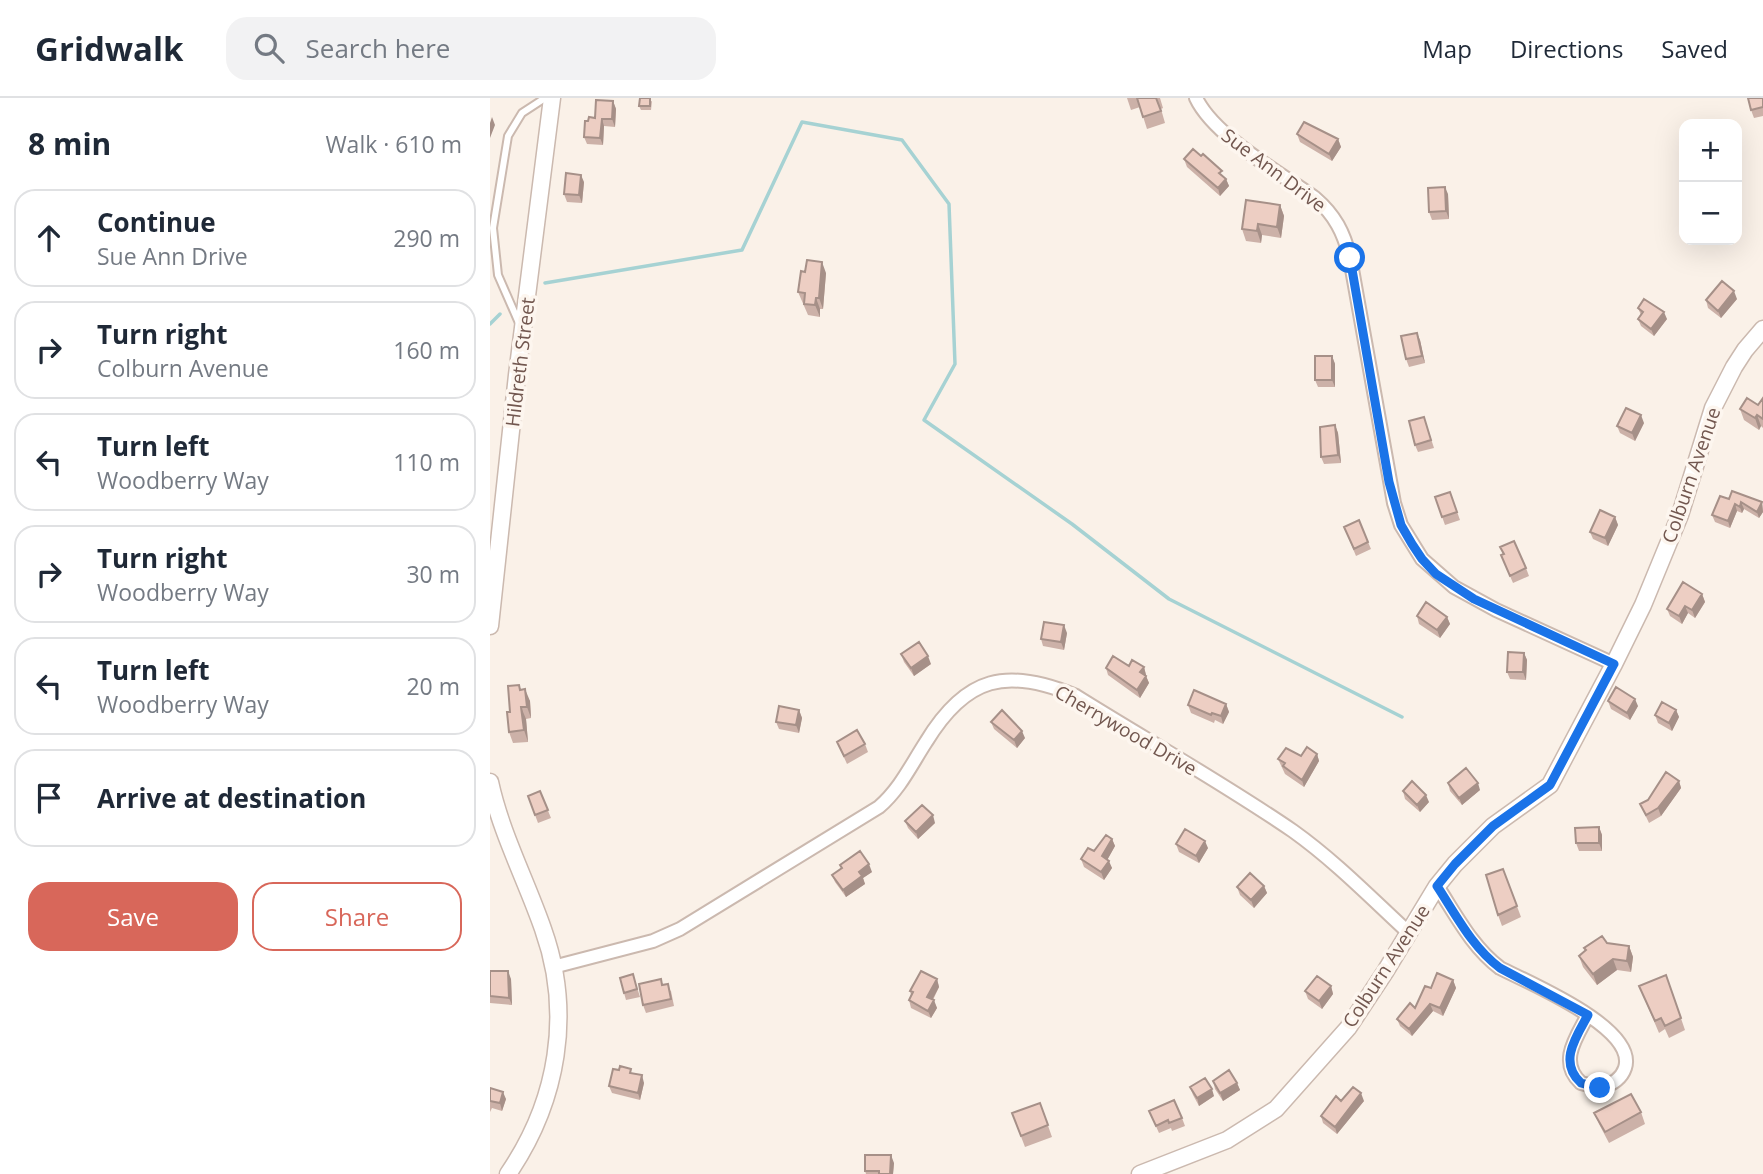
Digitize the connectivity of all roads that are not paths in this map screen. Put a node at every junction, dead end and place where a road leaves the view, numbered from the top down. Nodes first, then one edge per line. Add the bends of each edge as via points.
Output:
1 (545, 98) edge
2 (552, 98) edge
3 (1196, 98) edge
4 (1763, 329) edge
5 (523, 331) junction
6 (490, 626) edge
7 (1614, 664) junction
8 (490, 782) edge
9 (1437, 886) junction
10 (1409, 933) junction
11 (553, 967) junction
12 (1588, 1015) junction
13 (508, 1174) edge
14 (1140, 1174) edge

1 - 5 lane via 522,113 508,136 493,228 498,275
2 - 5 street, Hildreth Street
3 - 7 street, Sue Ann Drive via 1224,132 1328,210 1345,237 1394,503 1401,525 1422,559 1474,599
4 - 7 street, Colburn Avenue via 1745,349 1713,408 1680,515
5 - 6 street, Hildreth Street
7 - 9 street, Colburn Avenue via 1550,785 1493,826
8 - 11 street
9 - 10 street, Colburn Avenue
9 - 12 street via 1487,958
10 - 11 street, Cherrywood Drive via 1321,853 1248,802 1076,696 1051,685 1005,680 965,695 950,709 901,783 879,807 680,929 653,941
10 - 14 street, Colburn Avenue via 1348,1028 1276,1109 1227,1140
11 - 13 street via 560,1028 552,1077 540,1116
12 - 12 street via 1614,1034 1626,1055 1618,1079 1600,1088 1581,1083 1570,1066 1570,1050

